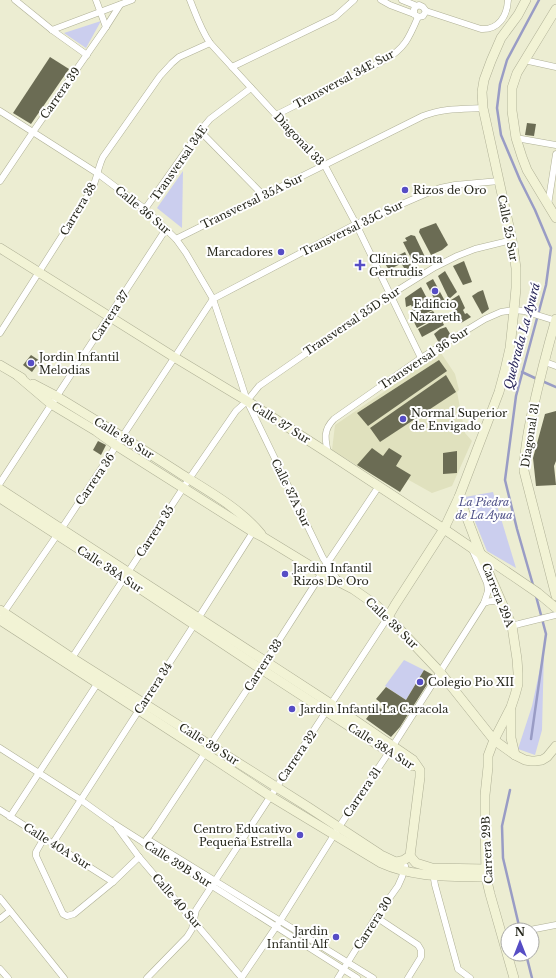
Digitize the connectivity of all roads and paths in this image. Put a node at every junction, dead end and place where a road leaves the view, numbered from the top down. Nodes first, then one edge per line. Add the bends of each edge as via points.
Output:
1 (15, 0) edge
2 (96, 0) edge
3 (132, 0) edge
4 (190, 0) edge
5 (354, 0) edge
6 (382, 0) edge
7 (402, 0) edge
8 (508, 0) edge
9 (526, 0) edge
10 (421, 4) edge
11 (120, 5) junction
12 (556, 9) edge
13 (426, 11) junction
14 (100, 12) junction
15 (416, 16) junction
16 (106, 27) junction
17 (52, 30) junction
18 (210, 43) junction
19 (87, 54) junction
20 (524, 60) junction
21 (232, 67) junction
22 (556, 67) edge
23 (251, 88) junction
24 (483, 108) junction
25 (0, 111) edge
26 (276, 115) junction
27 (200, 131) junction
28 (33, 132) junction
29 (516, 138) junction
30 (556, 145) edge
31 (556, 154) edge
32 (325, 166) junction
33 (98, 173) junction
34 (0, 181) edge
35 (499, 181) junction
36 (263, 195) junction
37 (548, 204) junction
38 (146, 209) junction
39 (556, 218) edge
40 (356, 224) junction
41 (166, 229) junction
42 (176, 239) junction
43 (512, 240) junction
44 (0, 248) edge
45 (39, 272) junction
46 (390, 295) junction
47 (213, 299) junction
48 (514, 310) junction
49 (110, 317) junction
50 (555, 325) edge
51 (0, 332) edge
52 (174, 358) junction
53 (421, 358) junction
54 (544, 364) junction
55 (0, 365) edge
56 (556, 366) edge
57 (54, 400) junction
58 (247, 402) junction
59 (123, 437) junction
60 (117, 446) junction
61 (328, 453) junction
62 (189, 479) junction
63 (0, 483) edge
64 (378, 486) junction
65 (184, 487) junction
66 (0, 489) edge
67 (459, 497) junction
68 (0, 498) edge
69 (444, 529) junction
70 (59, 532) junction
71 (253, 532) junction
72 (263, 536) junction
73 (471, 548) junction
74 (481, 555) junction
75 (324, 568) junction
76 (126, 575) junction
77 (553, 579) edge
78 (556, 596) edge
79 (484, 603) junction
80 (503, 605) junction
81 (556, 608) edge
82 (1, 615) edge
83 (556, 615) edge
84 (388, 616) junction
85 (196, 622) junction
86 (515, 625) junction
87 (70, 661) junction
88 (263, 665) junction
89 (440, 672) junction
90 (100, 680) junction
91 (141, 706) junction
92 (511, 707) junction
93 (329, 708) junction
94 (474, 714) junction
95 (494, 740) junction
96 (556, 746) edge
97 (0, 748) edge
98 (504, 748) junction
99 (208, 749) junction
100 (391, 749) junction
101 (515, 755) junction
102 (488, 756) junction
103 (488, 766) junction
104 (39, 773) junction
105 (276, 787) junction
106 (270, 796) junction
107 (81, 800) junction
108 (0, 810) edge
109 (10, 817) junction
110 (113, 823) junction
111 (336, 830) junction
112 (44, 838) junction
113 (146, 841) junction
114 (53, 843) junction
115 (410, 856) junction
116 (139, 857) junction
117 (396, 862) junction
118 (404, 869) junction
119 (432, 872) junction
120 (486, 873) junction
121 (113, 882) junction
122 (214, 883) junction
123 (0, 898) edge
124 (10, 911) junction
125 (376, 917) junction
126 (0, 919) edge
127 (194, 920) junction
128 (280, 921) junction
129 (500, 922) edge
130 (556, 925) edge
131 (276, 927) junction
132 (540, 928) edge
133 (347, 962) junction
134 (511, 962) edge
135 (0, 969) edge
136 (344, 969) junction
137 (8, 978) edge
138 (64, 978) edge
139 (147, 978) edge
140 (242, 978) edge
141 (338, 978) edge
142 (357, 978) edge
143 (373, 978) edge
144 (408, 978) edge
145 (470, 978) edge
146 (514, 978) edge

1 - 17 street
2 - 14 street
3 - 11 street
4 - 18 street, Diagonal 33
5 - 21 street via 335,17
6 - 15 street
7 - 10 street
8 - 13 street via 499,24 487,29
9 - 24 main road, Calle 25 Sur via 501,38 484,80
10 - 13 street
10 - 15 street, Transversal 34E Sur via 414,10
11 - 14 street
11 - 16 street, Carrera 39
12 - 20 main road
13 - 15 street via 423,16
14 - 16 street
14 - 17 street
15 - 26 street, Transversal 34E Sur via 411,35 395,54
16 - 19 street, Carrera 39
17 - 19 street
18 - 21 street, Diagonal 33
18 - 33 street, Carrera 38 via 179,57 160,76 103,157
19 - 28 street, Carrera 39
20 - 22 street
20 - 29 main road via 512,88
21 - 23 street, Diagonal 33
23 - 26 street, Diagonal 33
23 - 27 street, Transversal 34E via 210,119
24 - 32 street, Transversal 35A Sur via 434,111
24 - 35 main road, Calle 25 Sur
25 - 28 street, Calle 36 Sur
26 - 32 street, Diagonal 33
27 - 36 street
27 - 38 street, Transversal 34E
28 - 33 street, Calle 36 Sur
28 - 34 street, Carrera 39
29 - 30 street
29 - 37 main road via 527,170
31 - 37 street
32 - 36 street, Transversal 35A Sur
32 - 40 street, Diagonal 33
33 - 38 street, Calle 36 Sur
33 - 45 street, Carrera 38 via 92,189
35 - 40 street, Transversal 35C Sur via 455,184 440,188
35 - 43 main road, Calle 25 Sur
36 - 42 street, Transversal 35A Sur
37 - 39 main road
38 - 41 street, Calle 36 Sur
40 - 46 street, Diagonal 33
40 - 47 street, Transversal 35C Sur
41 - 42 street, Calle 36 Sur
41 - 49 street, Carrera 37
42 - 47 street, Calle 36 Sur
43 - 46 street, Transversal 35D Sur via 457,256
43 - 48 main road, Calle 25 Sur via 516,268
44 - 45 main road, Calle 37 Sur
45 - 49 main road, Calle 37 Sur
45 - 51 street, Carrera 38
46 - 53 street, Diagonal 33
46 - 58 street, Transversal 35D Sur via 259,386
47 - 52 street, Carrera 36
47 - 58 street, Calle 36 Sur
48 - 50 street, Transversal 36 Sur via 542,316
48 - 53 street, Transversal 36 Sur via 485,318
48 - 67 main road, Calle 25 Sur via 510,348 499,392
49 - 52 main road, Calle 37 Sur
49 - 57 street, Carrera 37
50 - 54 main road, Diagonal 31
52 - 58 main road, Calle 37 Sur
52 - 59 street, Carrera 36
53 - 61 street, Transversal 36 Sur via 334,419 327,428
54 - 56 street
54 - 77 main road, Diagonal 31 via 528,436 524,471
55 - 57 main road, Calle 38 Sur
57 - 59 main road, Calle 38 Sur
57 - 60 main road, Calle 38 Sur
57 - 63 street, Carrera 37
58 - 61 main road, Calle 37 Sur
58 - 62 street, Carrera 35 via 236,411
58 - 75 street, Calle 37A Sur
59 - 60 street, Carrera 36
59 - 62 main road, Calle 38 Sur
60 - 65 main road, Calle 38 Sur
60 - 70 street, Carrera 36
61 - 64 main road, Calle 37 Sur
62 - 65 street, Carrera 35
62 - 72 main road, Calle 38 Sur via 239,512
64 - 69 main road, Calle 37 Sur
64 - 75 street, Carrera 33
65 - 71 main road, Calle 38 Sur
65 - 76 street, Carrera 35
66 - 70 main road, Calle 38A Sur
67 - 69 main road, Calle 25 Sur
67 - 74 main road, Carrera 29A
68 - 70 main road, Calle 38A Sur
69 - 73 main road, Calle 37 Sur
69 - 84 main road, Carrera 32
70 - 76 main road, Calle 38A Sur
70 - 82 street, Carrera 36
71 - 72 main road, Calle 38 Sur
71 - 85 street, Carrera 34
72 - 75 main road, Calle 38 Sur
73 - 74 main road, Calle 37 Sur
73 - 79 street via 487,583 488,591
74 - 80 main road, Carrera 29A
74 - 81 main road, Calle 37 Sur
75 - 84 main road, Calle 38 Sur via 339,582 364,596
75 - 88 street, Carrera 33
76 - 85 main road, Calle 38A Sur
76 - 87 street, Carrera 35
77 - 78 main road, Diagonal 31
79 - 80 street via 494,601
79 - 89 street, Carrera 31
80 - 86 main road, Carrera 29A
82 - 87 main road, Calle 39 Sur
83 - 86 street
84 - 89 main road, Calle 38 Sur
84 - 93 street, Carrera 32
85 - 88 main road, Calle 38A Sur
85 - 91 street, Carrera 34
86 - 92 main road, Carrera 29A via 518,684
87 - 90 main road, Calle 39 Sur
88 - 93 main road, Calle 38A Sur
88 - 99 street, Carrera 33
89 - 94 main road, Calle 38 Sur
89 - 100 street, Carrera 31
90 - 91 main road, Calle 39 Sur
90 - 104 street
91 - 99 main road, Calle 39 Sur
91 - 107 street, Carrera 34
92 - 95 main road, Carrera 29A
92 - 101 main road via 511,738
93 - 100 main road, Calle 38A Sur
93 - 105 street, Carrera 32
94 - 95 main road, Calle 38 Sur
94 - 102 main road via 484,735
95 - 98 main road
95 - 102 main road, Carrera 29B
96 - 101 main road via 542,760 525,760
97 - 104 street, Calle 39B Sur
98 - 101 main road
98 - 103 main road via 494,754
99 - 105 main road, Calle 39 Sur
99 - 106 main road, Calle 39 Sur
99 - 113 street, Carrera 33
100 - 111 street, Carrera 31
100 - 115 main road, Calle 38A Sur via 413,760 420,770
102 - 103 main road, Carrera 29B
103 - 120 main road, Carrera 29B via 485,795
104 - 107 street, Calle 39B Sur
104 - 109 street
105 - 106 street, Carrera 32
105 - 111 main road, Calle 39 Sur
106 - 111 main road, Calle 39 Sur
106 - 122 street, Carrera 32
107 - 110 street, Calle 39B Sur
107 - 114 street, Carrera 34
108 - 109 street, Calle 40A Sur
109 - 112 street, Calle 40A Sur
110 - 113 street, Calle 39B Sur
110 - 116 street, Calle 40 Sur
111 - 117 main road, Calle 39 Sur
111 - 118 main road, Calle 39 Sur via 381,863 391,868
111 - 128 street, Carrera 31
112 - 114 street, Calle 40A Sur
112 - 121 street via 36,856 63,914 74,914
113 - 122 street, Calle 39B Sur
114 - 121 street, Calle 40A Sur
115 - 117 main road
115 - 119 main road, Calle 39 Sur via 416,863
116 - 121 street
116 - 127 street, Calle 40 Sur
117 - 118 main road, Calle 39 Sur
118 - 119 main road, Calle 39 Sur via 419,874
118 - 125 street, Carrera 30 via 398,886
119 - 120 main road, Calle 39 Sur
119 - 145 street via 458,969
120 - 129 main road, Carrera 29B
122 - 127 street, Carrera 32 via 196,910
122 - 128 street, Calle 39B Sur
122 - 131 street, Calle 39B Sur
123 - 124 street
124 - 126 street
124 - 138 street
125 - 133 street, Carrera 30
125 - 144 street via 418,945 421,950 421,957
127 - 139 street, Carrera 32 via 187,936
127 - 140 street, Calle 40 Sur
128 - 131 street, Carrera 31
128 - 133 street, Calle 39B Sur
130 - 132 street
131 - 136 street, Calle 39B Sur
131 - 140 street, Carrera 31
133 - 136 street, Carrera 30
133 - 143 street, Calle 39B Sur
134 - 146 main road, Carrera 29B
135 - 137 street
136 - 141 street, Carrera 30
136 - 142 street, Calle 39B Sur

